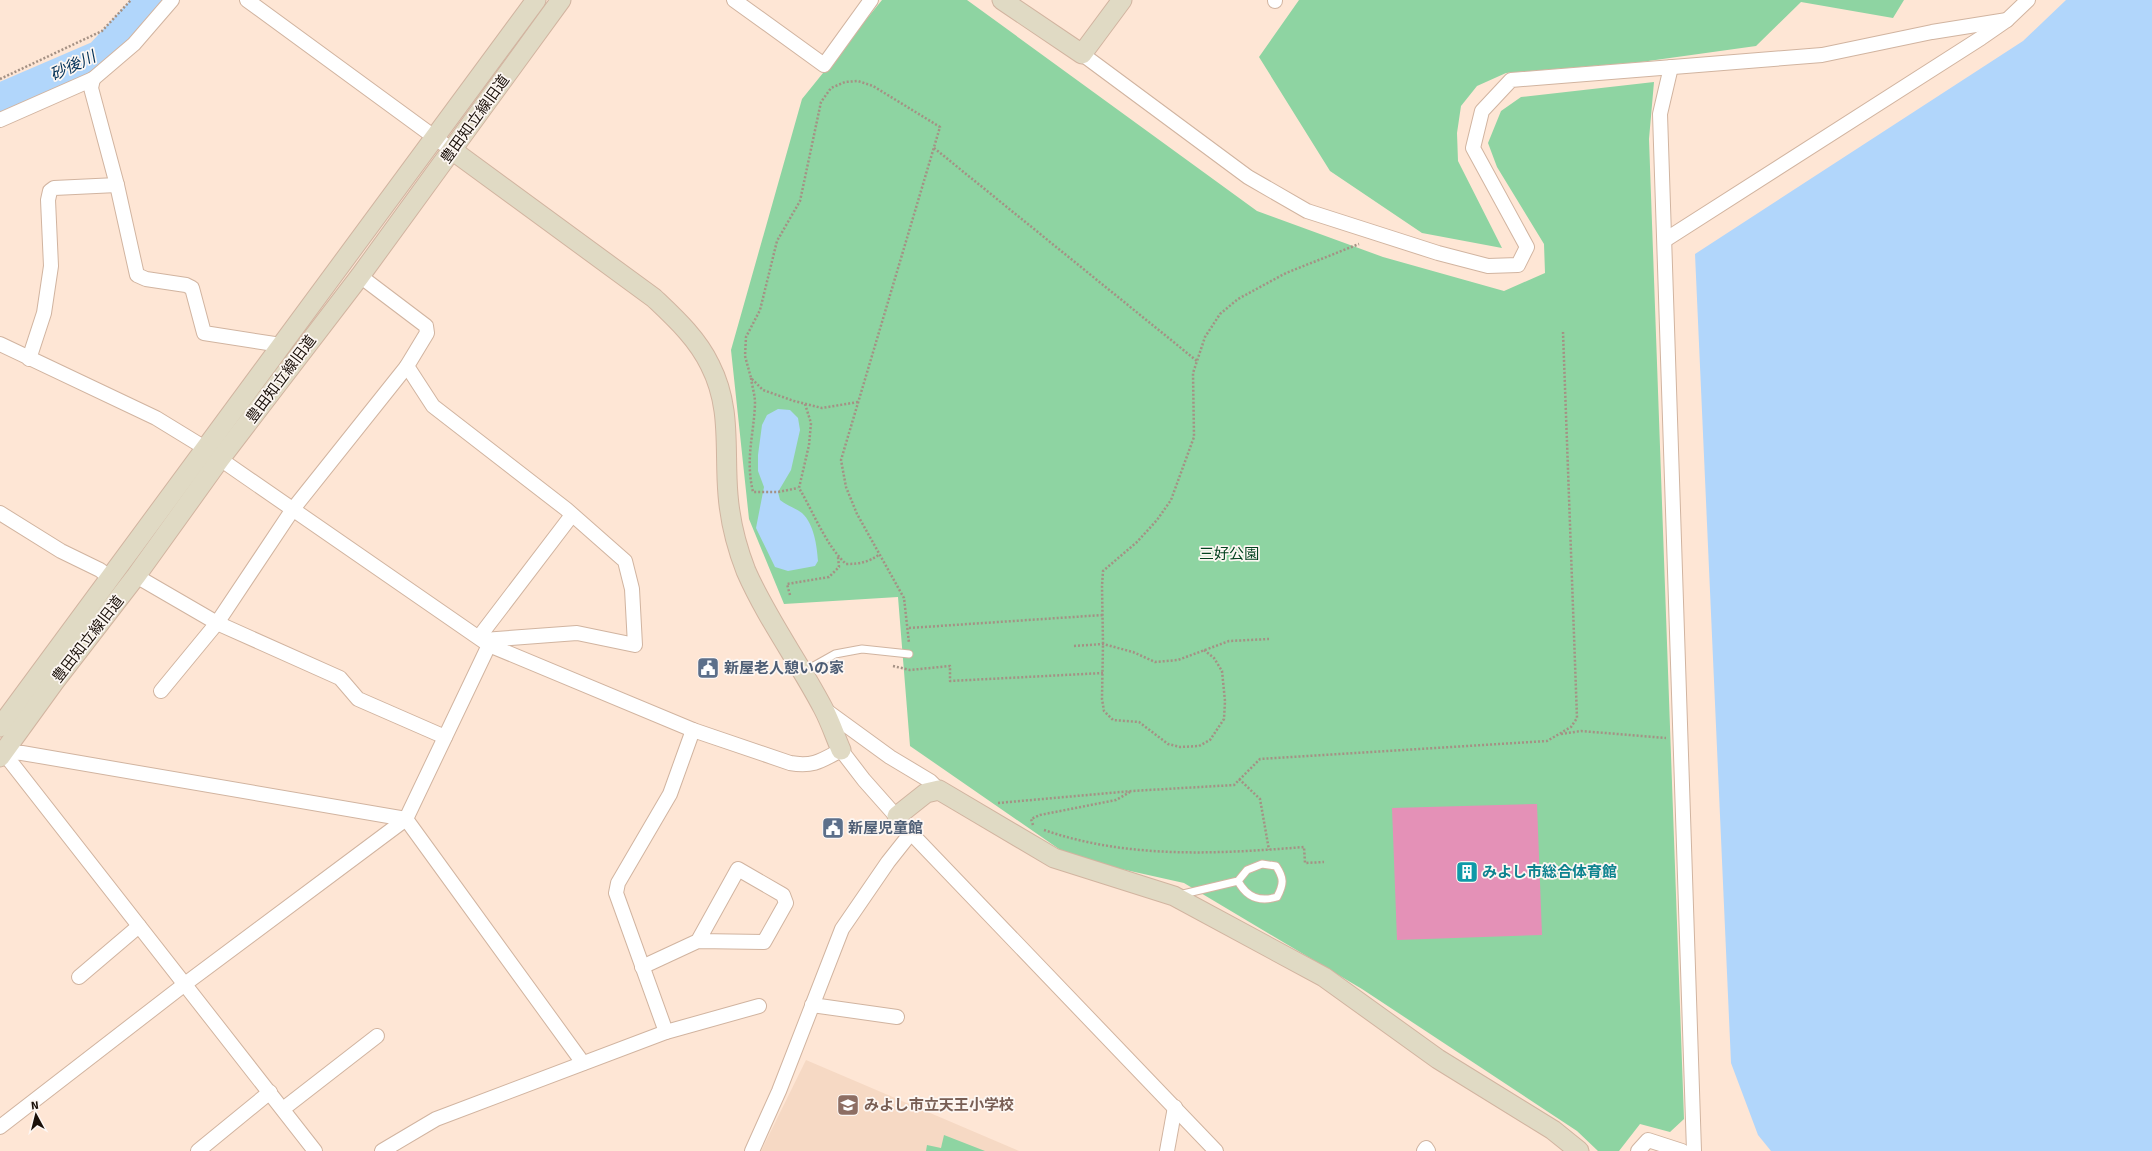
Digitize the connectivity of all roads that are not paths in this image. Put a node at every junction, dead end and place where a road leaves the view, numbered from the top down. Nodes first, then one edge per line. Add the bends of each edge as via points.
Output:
1 (172, 0) edge
2 (247, 0) edge
3 (536, 0) edge
4 (561, 0) edge
5 (734, 0) edge
6 (871, 0) edge
7 (1002, 0) edge
8 (1122, 0) edge
9 (2028, 0) edge
10 (2007, 20) junction
11 (1082, 54) junction
12 (1671, 67) junction
13 (92, 80) junction
14 (0, 120) edge
15 (434, 138) junction
16 (452, 150) junction
17 (117, 185) junction
18 (1665, 240) junction
19 (360, 276) junction
20 (0, 344) edge
21 (281, 345) junction
22 (30, 359) junction
23 (408, 366) junction
24 (212, 453) junction
25 (293, 509) junction
26 (0, 513) edge
27 (572, 515) junction
28 (136, 576) junction
29 (110, 578) junction
30 (217, 623) junction
31 (484, 641) junction
32 (909, 654) road end
33 (803, 672) junction
34 (161, 692) dead end
35 (824, 709) junction
36 (0, 727) edge
37 (693, 730) junction
38 (445, 737) junction
39 (841, 750) junction
40 (1, 752) edge
41 (939, 790) junction
42 (897, 816) junction
43 (406, 819) junction
44 (911, 833) junction
45 (1238, 881) junction
46 (1174, 896) junction
47 (139, 926) junction
48 (698, 941) junction
49 (642, 967) junction
50 (79, 977) dead end
51 (185, 984) junction
52 (812, 1005) junction
53 (759, 1006) dead end
54 (897, 1017) dead end
55 (666, 1032) junction
56 (377, 1036) dead end
57 (583, 1063) junction
58 (270, 1092) junction
59 (1175, 1107) junction
60 (283, 1110) junction
61 (0, 1126) edge
62 (198, 1151) edge
63 (315, 1151) edge
64 (382, 1151) edge
65 (752, 1151) edge
66 (1167, 1151) edge
67 (1216, 1151) edge
68 (1424, 1151) edge
69 (1428, 1151) edge
70 (1578, 1151) edge
71 (1638, 1151) edge
72 (1682, 1151) edge
73 (1694, 1151) edge

1 - 13 street via 134,44
2 - 15 street
3 - 15 street, 豊田知立線旧道
4 - 16 street, 豊田知立線旧道
5 - 6 street via 824,65
7 - 11 street
8 - 11 street
9 - 10 street
10 - 12 street via 1932,32 1822,55
10 - 18 street
11 - 12 street via 1248,177 1307,211 1438,253 1488,266 1518,265 1527,247 1473,148 1482,111 1511,80
12 - 18 street via 1660,114
13 - 14 street
13 - 17 street via 91,88
15 - 16 street
15 - 21 street, 豊田知立線旧道
16 - 19 street, 豊田知立線旧道
16 - 33 street via 654,298 679,322 699,347 715,377 724,405 731,518 746,570
17 - 21 street via 137,275 192,288 204,333
17 - 22 street via 54,188 50,191 50,266 44,313
18 - 73 street
19 - 23 street via 426,326 427,333
19 - 24 street, 豊田知立線旧道
20 - 22 street
21 - 24 street, 豊田知立線旧道
22 - 24 street via 156,418
23 - 25 street
23 - 27 street via 433,406
24 - 25 street
24 - 28 street, 豊田知立線旧道
24 - 29 street, 豊田知立線旧道
25 - 30 street
25 - 31 street
26 - 29 street
27 - 31 street
27 - 31 street via 625,561 632,588 635,645 577,633
28 - 30 street
28 - 40 street, 豊田知立線旧道
29 - 36 street, 豊田知立線旧道
30 - 34 street
30 - 38 street via 340,678 358,699
31 - 37 street
31 - 38 street
32 - 33 lane via 862,649 835,654
33 - 35 street
35 - 39 street
35 - 41 street via 890,757 930,781
37 - 39 street via 804,766 818,763
37 - 49 street via 670,794 618,883 616,893
38 - 43 street
39 - 42 street
40 - 43 street via 22,753
40 - 47 street
41 - 42 street via 926,793
41 - 46 street via 1054,858
42 - 44 street
43 - 51 street
43 - 57 street
44 - 52 street via 842,929
44 - 59 street
45 - 45 lane via 1247,870 1262,864 1276,866 1283,876 1283,886 1277,897 1266,900 1255,898 1245,891
45 - 46 lane
46 - 70 street via 1324,977 1438,1059 1553,1130
47 - 50 street
47 - 51 street
48 - 48 street via 764,942 786,903 783,894 738,869
48 - 49 street
49 - 55 street
51 - 58 street
51 - 61 street
52 - 54 street
52 - 65 street via 779,1091
53 - 55 street
55 - 57 street
56 - 60 street
57 - 64 street via 436,1119
58 - 60 street
58 - 62 street
59 - 66 street
59 - 67 street
60 - 63 street
68 - 69 street via 1426,1148
71 - 72 street via 1648,1140

